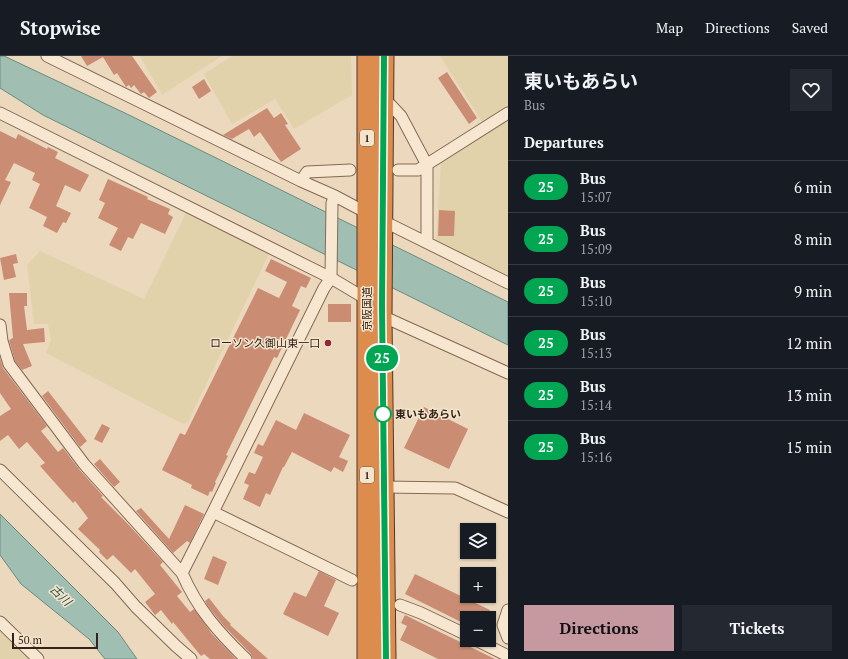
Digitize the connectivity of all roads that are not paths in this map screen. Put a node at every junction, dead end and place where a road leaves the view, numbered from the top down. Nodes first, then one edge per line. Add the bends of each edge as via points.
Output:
1 (47, 56) edge
2 (367, 56) edge
3 (384, 56) edge
4 (384, 97) junction
5 (0, 113) edge
6 (508, 113) edge
7 (428, 165) junction
8 (350, 170) dead end
9 (398, 170) dead end
10 (301, 181) junction
11 (333, 199) junction
12 (375, 220) junction
13 (427, 242) junction
14 (331, 275) junction
15 (508, 282) edge
16 (372, 296) junction
17 (382, 316) junction
18 (0, 325) edge
19 (508, 373) edge
20 (0, 470) edge
21 (384, 487) junction
22 (213, 512) junction
23 (508, 512) edge
24 (182, 573) junction
25 (352, 580) dead end
26 (400, 605) dead end
27 (508, 610) edge
28 (0, 622) edge
29 (460, 632) edge
30 (508, 638) edge
31 (490, 647) edge
32 (508, 656) edge
33 (38, 659) edge
34 (191, 659) edge
35 (246, 659) edge
36 (367, 659) edge
37 (386, 659) edge

1 - 10 street
2 - 12 highway, 京阪国道 / 1
3 - 4 highway, 京阪国道 / 1
4 - 7 street via 401,116
4 - 12 highway, 京阪国道 / 1
5 - 14 street
6 - 7 street
7 - 9 street via 418,170
7 - 13 street
8 - 10 street via 308,172
10 - 11 street
11 - 12 street
11 - 14 street
12 - 13 street
12 - 16 highway, 京阪国道 / 1
13 - 15 street
14 - 16 street
14 - 22 street
16 - 17 highway, 京阪国道 / 1
16 - 36 highway, 京阪国道 / 1
17 - 19 street
17 - 21 highway, 京阪国道 / 1
18 - 24 street via 9,364 84,464
20 - 34 street
21 - 23 street via 455,488
21 - 37 highway, 京阪国道 / 1
22 - 24 street
22 - 25 street
24 - 35 street via 190,592 206,617
26 - 29 street
27 - 30 street via 503,625
28 - 33 street
31 - 32 street

